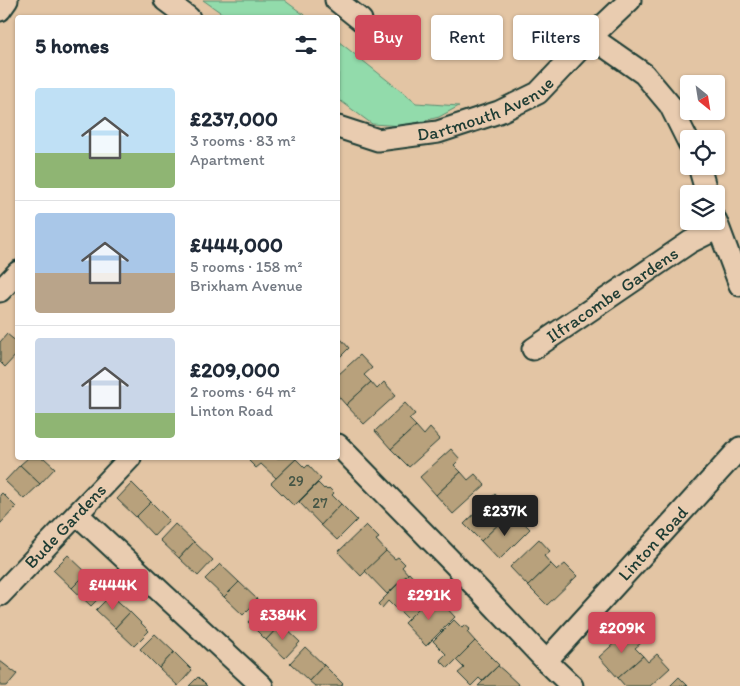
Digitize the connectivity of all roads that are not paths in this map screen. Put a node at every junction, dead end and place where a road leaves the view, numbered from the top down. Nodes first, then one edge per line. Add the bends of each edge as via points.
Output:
1 (8, 0) edge
2 (165, 0) edge
3 (630, 0) edge
4 (342, 2) edge
5 (0, 10) edge
6 (184, 15) edge
7 (356, 15) edge
8 (599, 30) edge
9 (599, 42) edge
10 (570, 60) edge
11 (340, 128) edge
12 (682, 130) edge
13 (708, 230) edge
14 (719, 230) edge
15 (15, 275) edge
16 (740, 285) edge
17 (0, 291) edge
18 (533, 349) dead end
19 (340, 447) edge
20 (740, 448) edge
21 (128, 460) edge
22 (76, 514) junction
23 (0, 595) edge
24 (546, 661) junction
25 (262, 686) edge
26 (572, 686) edge

1 - 5 street
2 - 6 street
3 - 8 street, Dartmouth Avenue
4 - 7 street
9 - 12 street via 644,74 670,105
10 - 11 street, Dartmouth Avenue via 538,93 499,112 438,132 378,140
13 - 18 street, Ilfracombe Gardens
14 - 16 street
15 - 17 street
19 - 24 street
20 - 24 street, Linton Road
21 - 22 street, Bude Gardens
22 - 23 street, Bude Gardens
22 - 25 street
24 - 26 street

